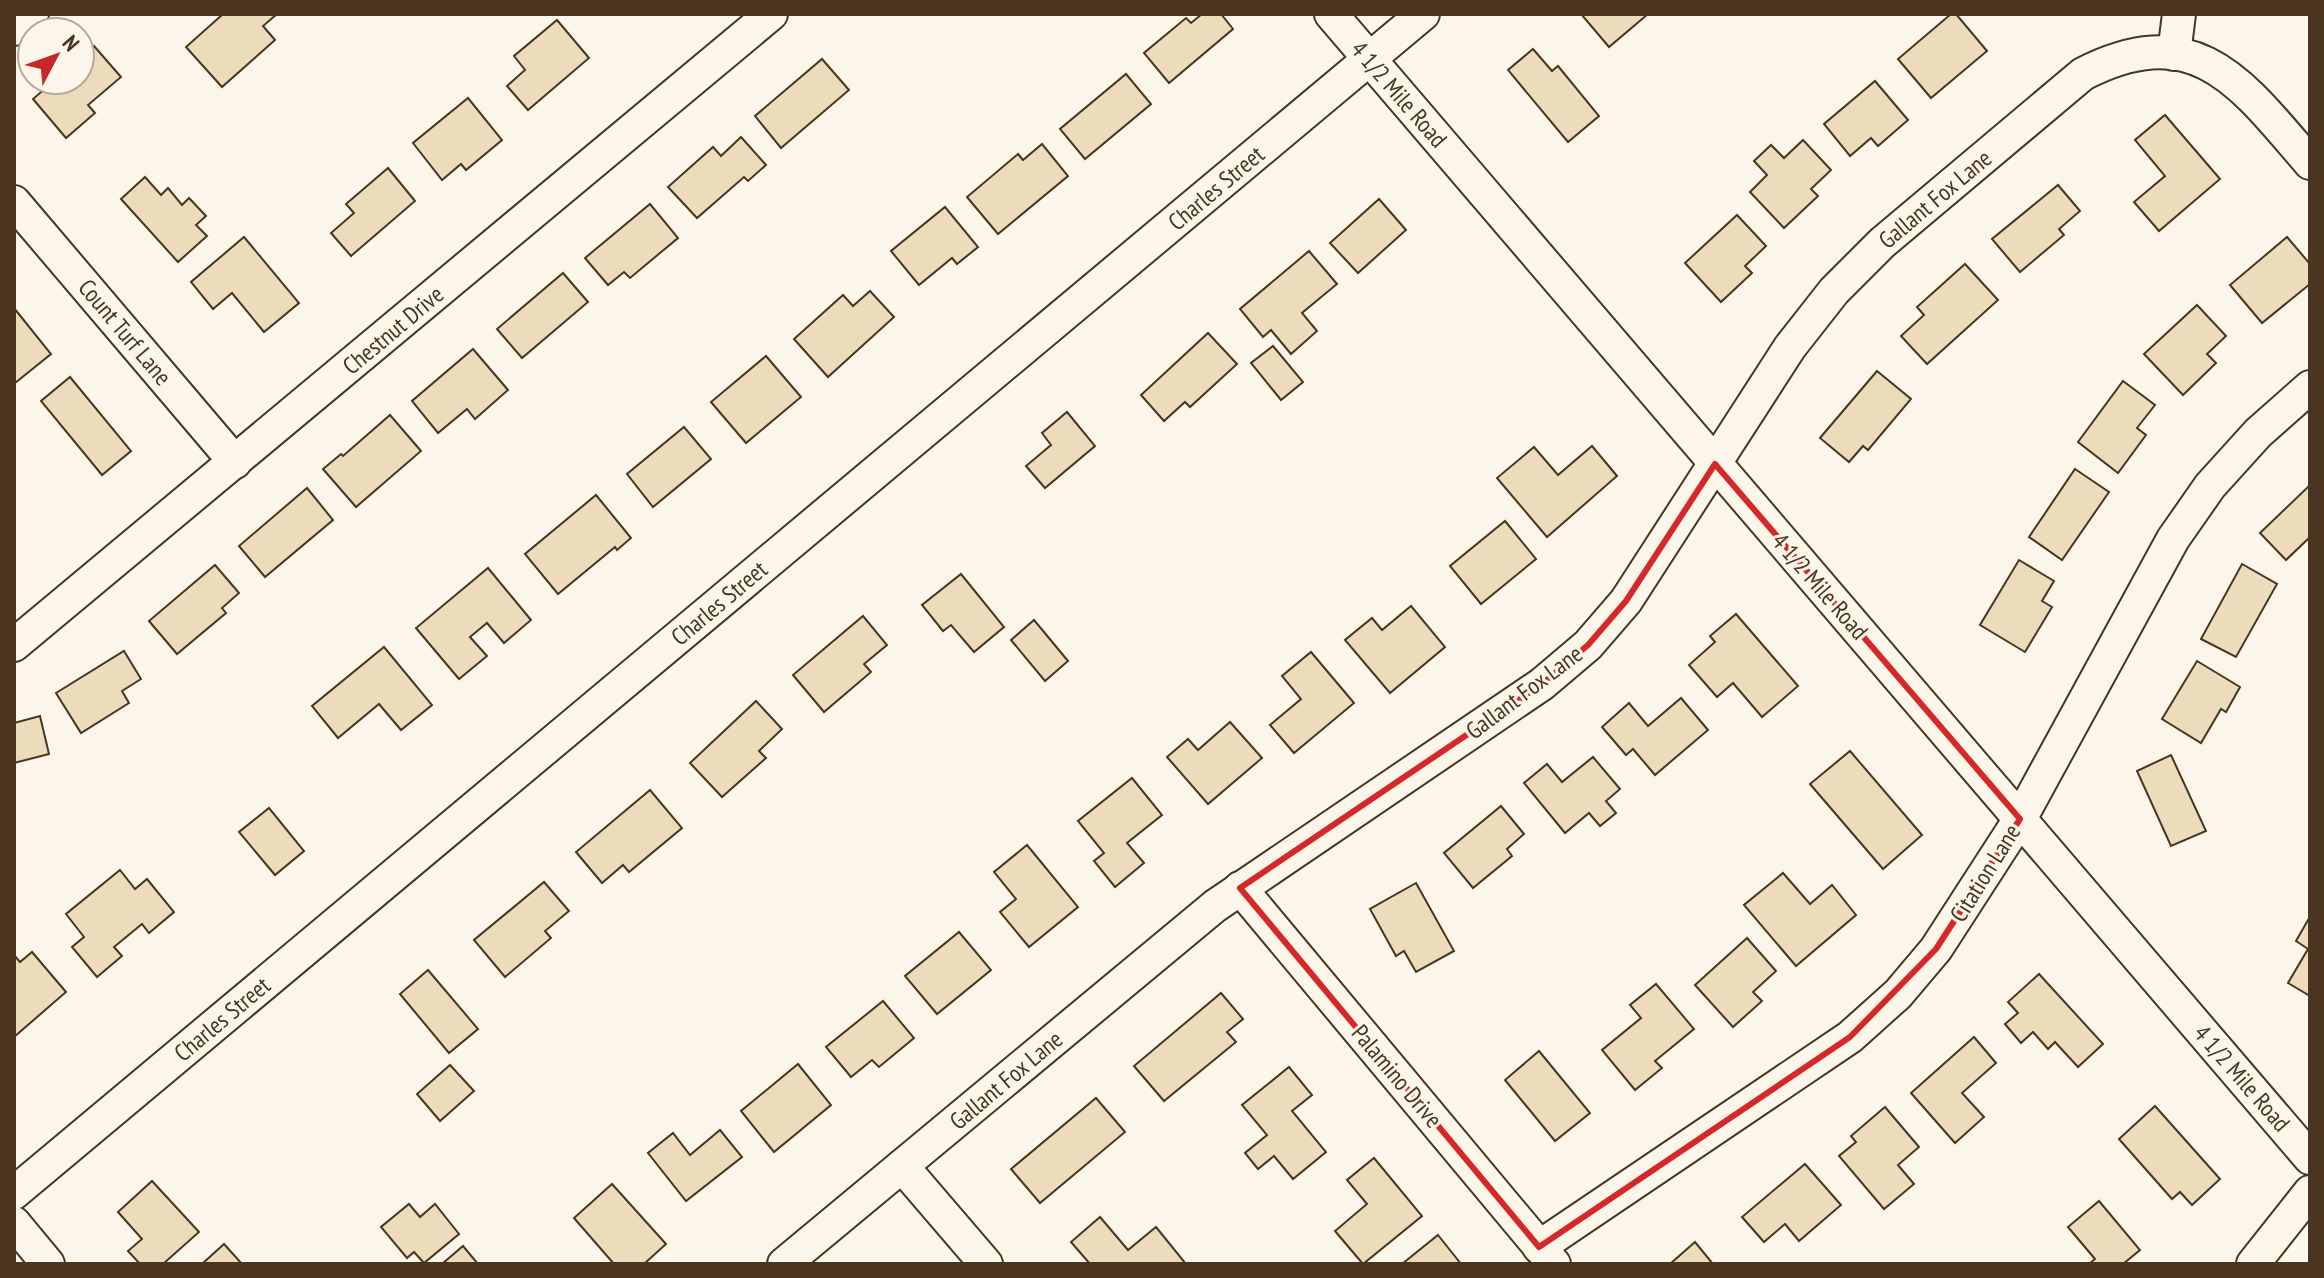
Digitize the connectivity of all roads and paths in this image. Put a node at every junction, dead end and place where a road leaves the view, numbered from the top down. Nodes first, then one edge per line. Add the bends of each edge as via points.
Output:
1 (32, 14) edge
2 (771, 14) edge
3 (1331, 14) edge
4 (1423, 14) edge
5 (2179, 14) edge
6 (14, 29) edge
7 (2174, 54) junction
8 (1369, 59) junction
9 (2310, 163) edge
10 (14, 202) edge
11 (2310, 387) edge
12 (235, 462) junction
13 (1715, 464) junction
14 (14, 645) edge
15 (2020, 819) junction
16 (1240, 888) junction
17 (2310, 1158) edge
18 (902, 1166) junction
19 (2310, 1192) edge
20 (14, 1193) edge
21 (14, 1223) edge
22 (1547, 1255) edge
23 (48, 1264) edge
24 (784, 1264) edge
25 (986, 1264) edge
26 (2253, 1264) edge

1 - 6 street
2 - 12 street, Chestnut Drive
3 - 8 street, 4 1/2 Mile Road
4 - 8 street, Charles Street
5 - 7 street
7 - 9 street, Gallant Fox Lane via 2229,75
7 - 13 street, Gallant Fox Lane via 2111,60 2083,74 1882,243 1834,291 1790,347
8 - 13 street, 4 1/2 Mile Road
8 - 20 street, Charles Street
10 - 12 street, Count Turf Lane
11 - 15 street, Citation Lane via 2210,486 2173,539
12 - 14 street, Chestnut Drive
13 - 15 street, 4 1/2 Mile Road
13 - 16 street, Gallant Fox Lane via 1626,601 1588,645 1542,684
15 - 17 street, 4 1/2 Mile Road
15 - 22 street, Citation Lane via 1936,949 1898,994 1850,1037
16 - 18 street, Gallant Fox Lane
16 - 22 street, Palamino Drive
18 - 24 street, Gallant Fox Lane
18 - 25 street
19 - 26 street
21 - 23 street

